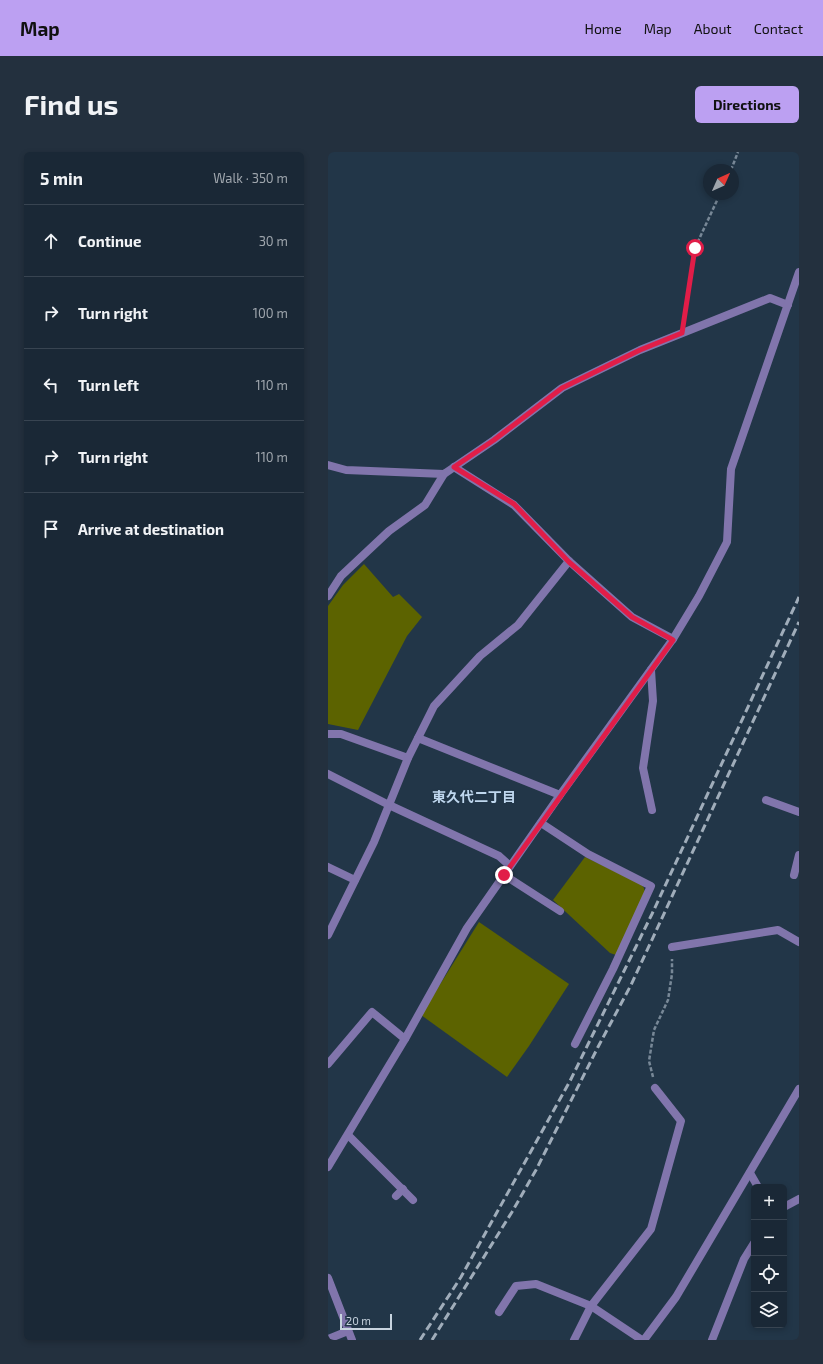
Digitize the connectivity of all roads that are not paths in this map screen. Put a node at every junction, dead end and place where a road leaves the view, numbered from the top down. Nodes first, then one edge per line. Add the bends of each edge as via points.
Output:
1 (799, 272) edge
2 (788, 305) junction
3 (328, 465) edge
4 (454, 467) junction
5 (444, 474) junction
6 (569, 562) junction
7 (328, 596) edge
8 (673, 640) junction
9 (651, 670) junction
10 (328, 734) edge
11 (418, 738) junction
12 (408, 758) junction
13 (328, 774) edge
14 (560, 795) junction
15 (766, 800) dead end
16 (389, 805) junction
17 (652, 810) dead end
18 (799, 812) edge
19 (541, 823) junction
20 (799, 855) edge
21 (510, 866) junction
22 (328, 867) edge
23 (504, 875) junction
24 (794, 875) dead end
25 (355, 880) junction
26 (560, 912) dead end
27 (328, 935) edge
28 (799, 942) edge
29 (672, 947) road end
30 (404, 1039) junction
31 (574, 1044) dead end
32 (328, 1064) edge
33 (655, 1088) road end
34 (799, 1089) edge
35 (348, 1135) junction
36 (328, 1167) edge
37 (750, 1172) junction
38 (756, 1184) edge
39 (403, 1189) junction
40 (396, 1196) dead end
41 (799, 1199) edge
42 (413, 1200) dead end
43 (787, 1205) edge
44 (751, 1248) edge
45 (328, 1278) edge
46 (591, 1306) junction
47 (499, 1312) dead end
48 (348, 1331) junction
49 (328, 1339) edge
50 (352, 1340) edge
51 (574, 1340) edge
52 (643, 1340) edge
53 (712, 1340) edge

1 - 2 street
2 - 4 street via 770,298 640,350 562,388
2 - 8 street via 731,469 727,542
3 - 5 street via 346,470
4 - 5 street
4 - 6 street via 514,504
5 - 7 street via 425,505 389,531 341,576
6 - 8 street via 632,617
6 - 11 street via 518,625 480,656 434,706
8 - 9 street
9 - 14 street
9 - 17 street via 653,701 643,768
10 - 12 street via 341,734
11 - 12 street
11 - 14 street
12 - 16 street
13 - 16 street
14 - 19 street
15 - 18 street
16 - 21 street via 499,856
16 - 25 street
19 - 21 street
19 - 31 street via 588,854 651,886 613,969
20 - 24 street
21 - 23 street
22 - 25 street
23 - 26 street
23 - 30 street via 467,928
25 - 27 street
28 - 29 street via 778,930
30 - 32 street via 372,1012
30 - 35 street
33 - 46 street via 681,1121 652,1229
34 - 37 street
35 - 36 street
35 - 39 street
37 - 38 street
37 - 52 street via 676,1297
39 - 40 street
39 - 42 street
41 - 43 street
44 - 53 street via 744,1259
45 - 48 street
46 - 47 street via 536,1284 516,1286
46 - 51 street
46 - 52 street
48 - 49 street
48 - 50 street

